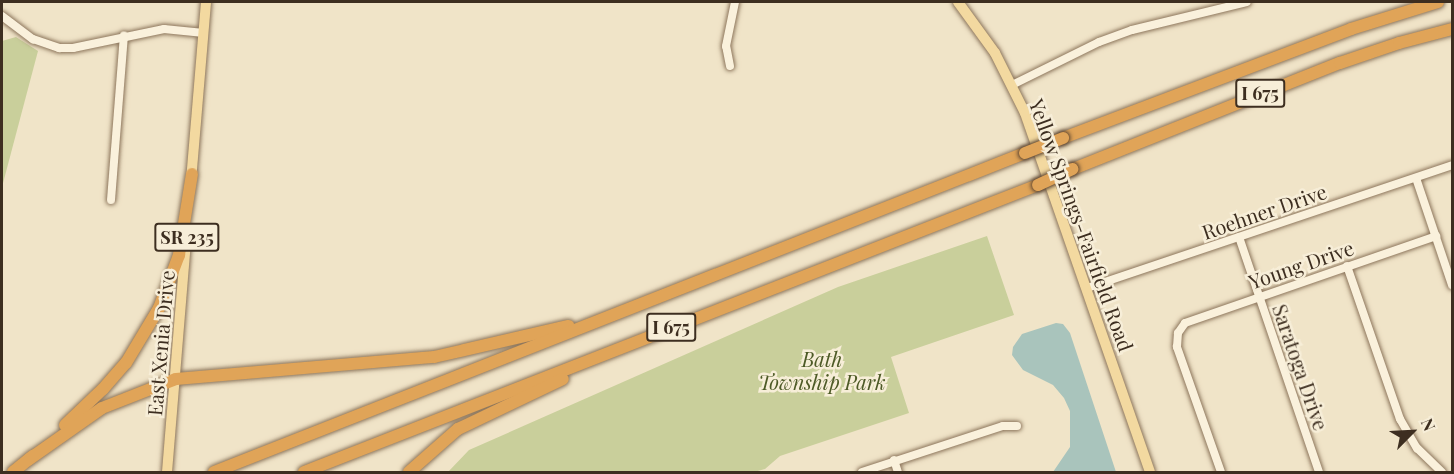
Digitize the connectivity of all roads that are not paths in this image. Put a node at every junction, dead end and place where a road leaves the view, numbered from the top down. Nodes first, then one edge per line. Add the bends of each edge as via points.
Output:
1 (206, 2) edge
2 (735, 2) edge
3 (958, 2) edge
4 (1248, 2) edge
5 (1438, 2) edge
6 (2, 16) edge
7 (1452, 29) edge
8 (204, 33) junction
9 (124, 36) junction
10 (730, 66) dead end
11 (1012, 85) junction
12 (1452, 165) edge
13 (192, 174) junction
14 (1416, 178) junction
15 (111, 200) dead end
16 (1436, 236) junction
17 (1239, 237) junction
18 (1347, 266) junction
19 (1452, 285) edge
20 (1087, 288) junction
21 (750, 296) junction
22 (1259, 296) junction
23 (650, 300) junction
24 (176, 379) junction
25 (1017, 426) dead end
26 (28, 460) junction
27 (894, 460) junction
28 (13, 472) edge
29 (167, 472) edge
30 (214, 472) edge
31 (304, 472) edge
32 (409, 472) edge
33 (862, 472) edge
34 (898, 472) edge
35 (1150, 472) edge
36 (1221, 472) edge
37 (1319, 472) edge
38 (1442, 472) edge

1 - 8 main road, East Xenia Drive / SR 235
2 - 10 street via 726,46
3 - 11 main road, Yellow Springs-Fairfield Road
4 - 11 street via 1131,30
5 - 23 highway, I 675, bridge via 1351,29
6 - 9 street via 33,39 59,48
7 - 21 highway, I 675, bridge via 1340,63
8 - 9 street via 164,28
8 - 13 main road, East Xenia Drive / SR 235
9 - 15 street
11 - 20 main road, Yellow Springs-Fairfield Road via 1038,146
12 - 14 street, Roehner Drive
13 - 24 main road, East Xenia Drive / SR 235
13 - 26 highway via 179,255 151,324 113,378
14 - 16 street
14 - 17 street, Roehner Drive
16 - 18 street, Young Drive
16 - 19 street
17 - 20 street, Roehner Drive
17 - 22 street, Saratoga Drive
18 - 22 street, Young Drive
18 - 38 street via 1400,419 1417,448
20 - 35 main road, Yellow Springs-Fairfield Road
21 - 31 highway, I 675
21 - 32 highway via 485,414 458,429
22 - 36 street, Young Drive via 1191,319 1180,328 1178,347
22 - 37 street, Saratoga Drive
23 - 24 highway via 577,323 434,357
23 - 30 highway, I 675
24 - 26 highway via 102,408
24 - 29 main road, East Xenia Drive / SR 235
25 - 27 street via 1003,426
26 - 28 highway
27 - 33 street
27 - 34 street

